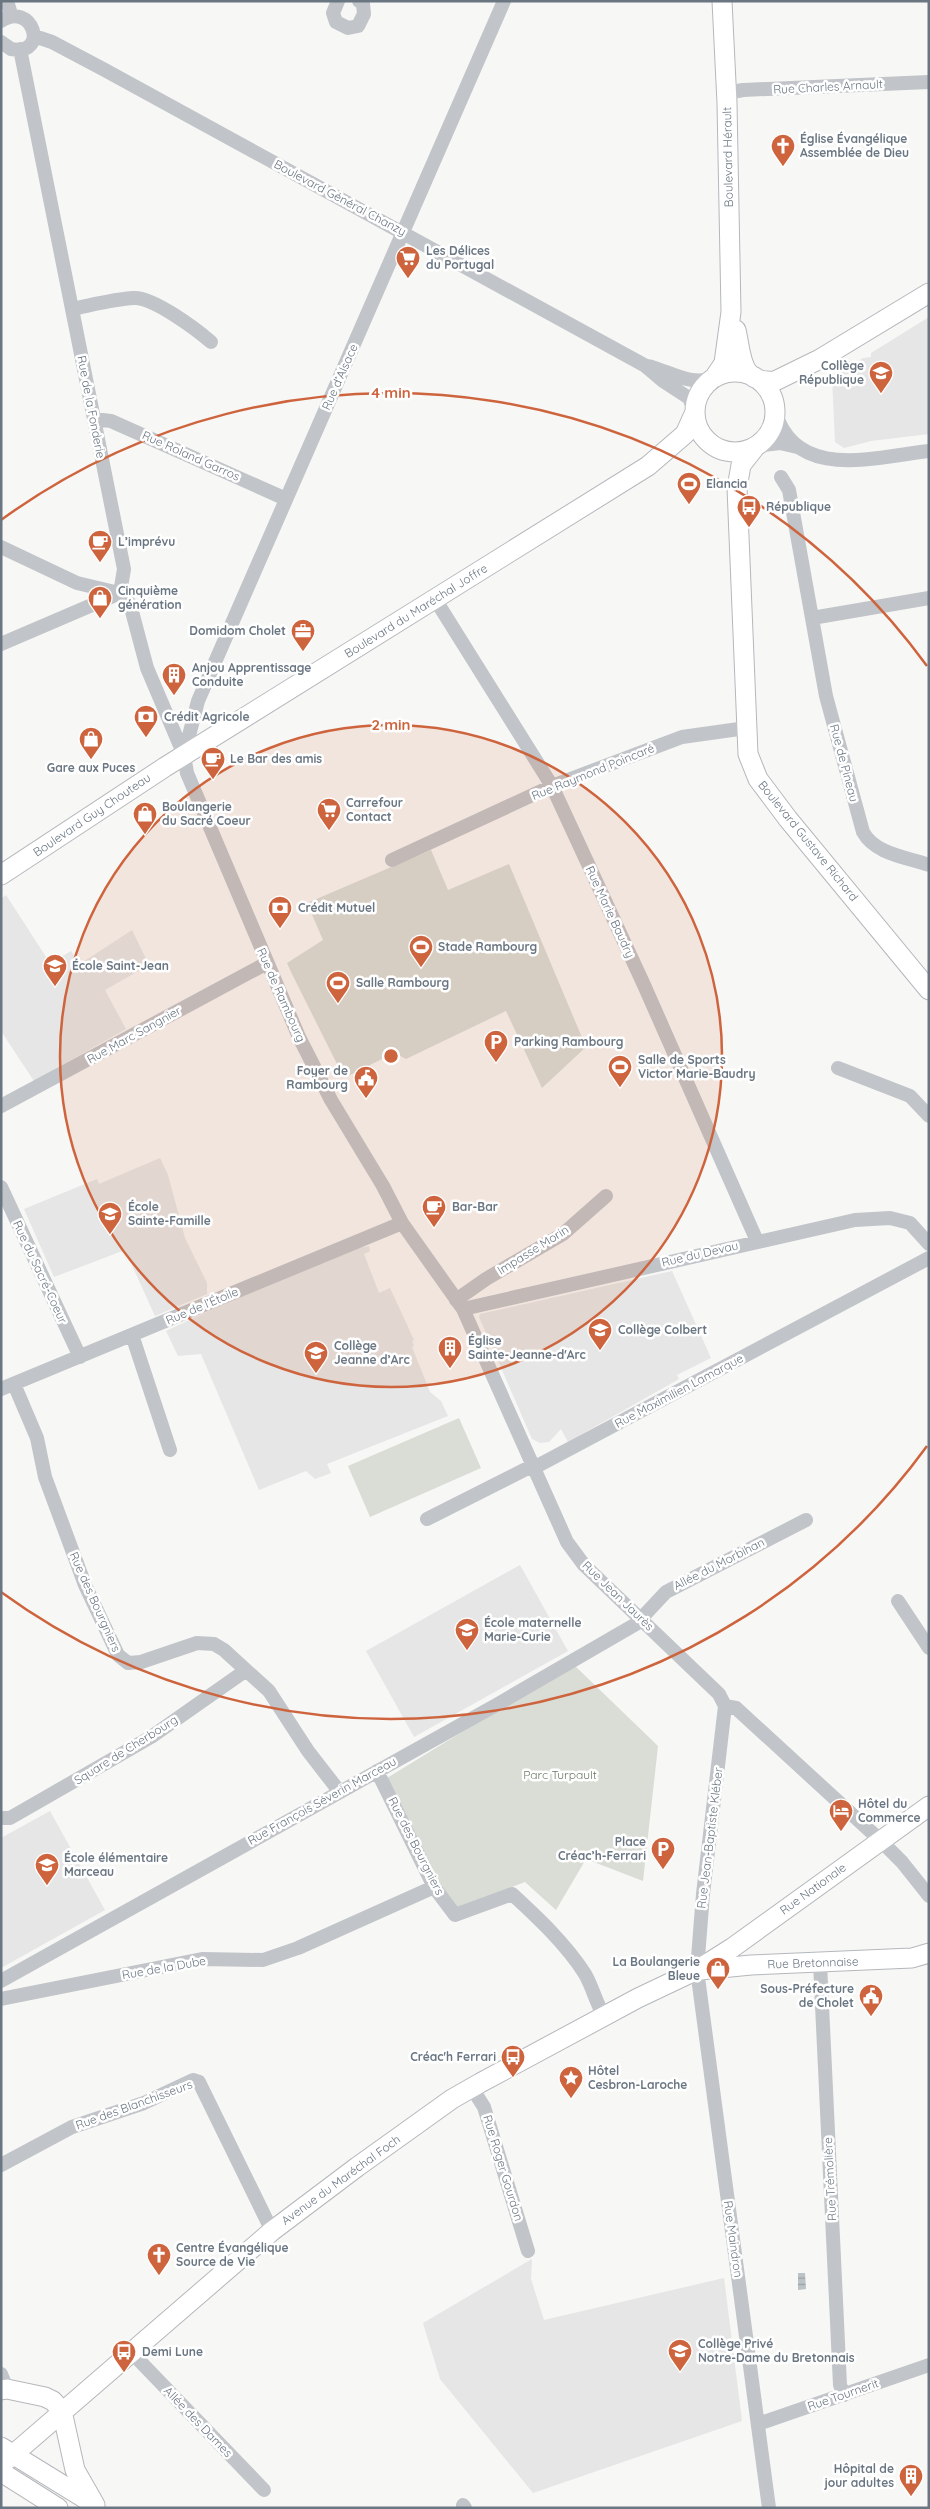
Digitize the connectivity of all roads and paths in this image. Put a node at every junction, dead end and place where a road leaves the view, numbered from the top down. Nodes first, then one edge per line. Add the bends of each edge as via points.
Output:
1 (338, 1) edge
2 (360, 1) edge
3 (504, 1) edge
4 (722, 1) edge
5 (14, 12) edge
6 (34, 36) junction
7 (2, 43) edge
8 (20, 49) junction
9 (929, 82) edge
10 (727, 93) junction
11 (403, 232) junction
12 (929, 293) edge
13 (72, 309) junction
14 (731, 312) junction
15 (211, 342) dead end
16 (820, 359) junction
17 (644, 365) junction
18 (753, 376) junction
19 (714, 378) junction
20 (775, 411) junction
21 (694, 412) junction
22 (94, 419) junction
23 (756, 446) junction
24 (716, 448) junction
25 (803, 449) junction
26 (929, 451) edge
27 (648, 466) junction
28 (781, 477) dead end
29 (737, 488) junction
30 (286, 499) junction
31 (1, 547) edge
32 (120, 593) junction
33 (435, 598) junction
34 (929, 598) edge
35 (812, 618) junction
36 (1, 644) edge
37 (746, 728) junction
38 (184, 755) junction
39 (552, 786) junction
40 (392, 860) dead end
41 (929, 865) edge
42 (1, 875) edge
43 (267, 963) junction
44 (929, 990) edge
45 (838, 1068) dead end
46 (1, 1106) edge
47 (929, 1116) edge
48 (1, 1187) edge
49 (606, 1196) dead end
50 (402, 1223) junction
51 (757, 1241) junction
52 (929, 1244) edge
53 (929, 1258) edge
54 (460, 1304) junction
55 (132, 1335) junction
56 (80, 1356) junction
57 (14, 1384) junction
58 (1, 1389) edge
59 (170, 1450) dead end
60 (532, 1466) junction
61 (427, 1519) dead end
62 (806, 1520) dead end
63 (898, 1601) dead end
64 (641, 1620) junction
65 (929, 1648) edge
66 (245, 1671) junction
67 (725, 1706) junction
68 (377, 1771) junction
69 (339, 1791) junction
70 (929, 1806) edge
71 (1, 1818) edge
72 (880, 1840) junction
73 (434, 1887) junction
74 (929, 1896) edge
75 (929, 1953) edge
76 (820, 1963) junction
77 (697, 1970) junction
78 (1, 1981) edge
79 (1, 1999) edge
80 (604, 2016) junction
81 (472, 2088) junction
82 (1, 2165) edge
83 (272, 2231) junction
84 (528, 2250) dead end
85 (132, 2353) junction
86 (929, 2365) edge
87 (3, 2384) edge
88 (844, 2395) junction
89 (62, 2411) junction
90 (758, 2424) junction
91 (6, 2455) edge
92 (1, 2472) edge
93 (264, 2490) dead end
94 (97, 2506) edge
95 (58, 2508) edge
96 (769, 2508) edge

1 - 2 street via 332,13 336,22 348,28 358,26 364,14
3 - 11 street, Rue d’Alsace
4 - 10 main road, Boulevard Hérault
5 - 6 street via 33,23
6 - 8 street
6 - 11 street, Boulevard Général Chanzy via 52,42
7 - 8 street via 10,49
8 - 13 street, Rue de la Fonderie
9 - 10 street, Rue Charles Arnault
10 - 14 main road, Boulevard Hérault
11 - 17 street, Boulevard Général Chanzy
11 - 30 street, Rue d’Alsace
12 - 16 main road
13 - 15 street via 135,298 146,300 190,324
13 - 22 street, Rue de la Fonderie
14 - 18 main road, Boulevard Hérault via 741,362
14 - 19 main road, Boulevard Hérault via 724,363
16 - 18 main road via 775,381
16 - 20 main road via 788,385
17 - 19 street, Boulevard Général Chanzy via 688,381
17 - 21 street, Boulevard Général Chanzy via 689,398
18 - 19 main road via 734,372
18 - 20 main road via 769,390
19 - 21 main road via 700,392
20 - 23 main road via 770,431
20 - 25 street via 788,437
21 - 24 main road via 700,433
21 - 27 main road, Boulevard du Maréchal Joffre via 685,434
22 - 30 street, Rue Roland Garros via 111,420
22 - 32 street, Rue de la Fonderie via 124,569
23 - 24 main road via 735,452
23 - 25 street via 780,443
23 - 29 main road, Boulevard Gustave Richard via 741,464
24 - 27 main road, Boulevard du Maréchal Joffre via 695,444 663,462
24 - 29 main road, Boulevard Gustave Richard via 730,466
25 - 26 street via 824,460 840,462
27 - 33 main road, Boulevard du Maréchal Joffre
28 - 35 street, Rue de Pineau via 789,490
29 - 37 main road, Boulevard Gustave Richard
30 - 38 street, Rue d’Alsace via 198,701
31 - 32 street via 78,583
32 - 36 street
32 - 38 street via 130,604 148,668
33 - 38 main road, Boulevard du Maréchal Joffre
33 - 39 street, Rue Marie Baudry
34 - 35 street
35 - 41 street, Rue de Pineau via 826,696 863,832 868,842 877,848
37 - 39 street, Rue Raymond Poincaré via 682,737
37 - 44 main road, Boulevard Gustave Richard via 748,754 758,779
38 - 42 main road, Boulevard Guy Chouteau
38 - 43 street, Rue de Rambourg via 187,773
39 - 40 street, Rue Raymond Poincaré
39 - 51 street, Rue Marie Baudry
43 - 46 street, Rue Marc Sangnier
43 - 50 street, Rue de Rambourg via 331,1100
45 - 47 street via 910,1096
48 - 56 street, Rue du Sacré-Coeur
49 - 54 street, Impasse Morin via 563,1234 486,1279
50 - 54 street, Rue Jean Jaurès
50 - 55 street, Rue de l’Étoile
51 - 52 street, Rue du Devau via 855,1220 882,1218 910,1223
51 - 54 street, Rue du Devau
53 - 60 street, Rue Maximilien Lamarque
54 - 60 street, Rue Jean Jaurès
55 - 56 street, Rue de l’Étoile
55 - 59 street
56 - 57 street, Rue de l’Étoile
57 - 58 street, Rue de l’Étoile
57 - 66 street, Rue des Bourgniers via 37,1438 45,1477 85,1584 118,1655 128,1662 141,1662 197,1643 214,1644
60 - 61 street, Rue Maximilien Lamarque
60 - 64 street, Rue Jean Jaurès via 567,1542 584,1565
62 - 64 street, Allée du Morbihan via 666,1592
63 - 65 street
64 - 67 street, Rue Jean Jaurès via 719,1694
64 - 68 street, Rue François Séverin Marceau
66 - 69 street, Rue des Bourgniers via 269,1691
66 - 71 street, Square de Cherbourg via 151,1737 10,1818
67 - 72 street, Rue Jean Jaurès via 736,1708
67 - 77 street, Rue Jean-Baptiste Kléber via 702,1894
68 - 69 street, Rue François Séverin Marceau
68 - 73 street, Rue des Bourgniers
69 - 78 street, Rue François Séverin Marceau
70 - 72 main road, Rue Nationale
72 - 74 street, Rue Jean Jaurès
72 - 77 main road, Rue Nationale
73 - 79 street, Rue de la Dube via 298,1948 262,1960 202,1960
73 - 80 street, Rue des Bourgniers via 455,1915 512,1894 569,1953 584,1973
75 - 76 main road, Rue Bretonnaise via 912,1958
76 - 77 main road, Rue Bretonnaise
76 - 88 street, Rue Trémolière via 840,2384
77 - 80 main road, Avenue du Maréchal Foch
77 - 90 street, Rue Maindron
80 - 81 main road, Avenue du Maréchal Foch
81 - 83 main road, Avenue du Maréchal Foch via 335,2182
81 - 84 street, Rue Roger Gourdon via 484,2107
82 - 83 street, Rue des Blanchisseurs via 72,2128 144,2103 193,2080 200,2082
83 - 85 main road, Avenue du Maréchal Foch
85 - 89 main road, Avenue du Maréchal Foch
85 - 93 street, Allée des Dames
86 - 88 street, Rue Tournerit
87 - 89 main road via 45,2397
88 - 90 street, Rue Tournerit
89 - 91 main road, Avenue du Maréchal Foch
89 - 94 main road via 75,2470
90 - 96 street, Rue Maindron
91 - 94 main road
92 - 95 main road

